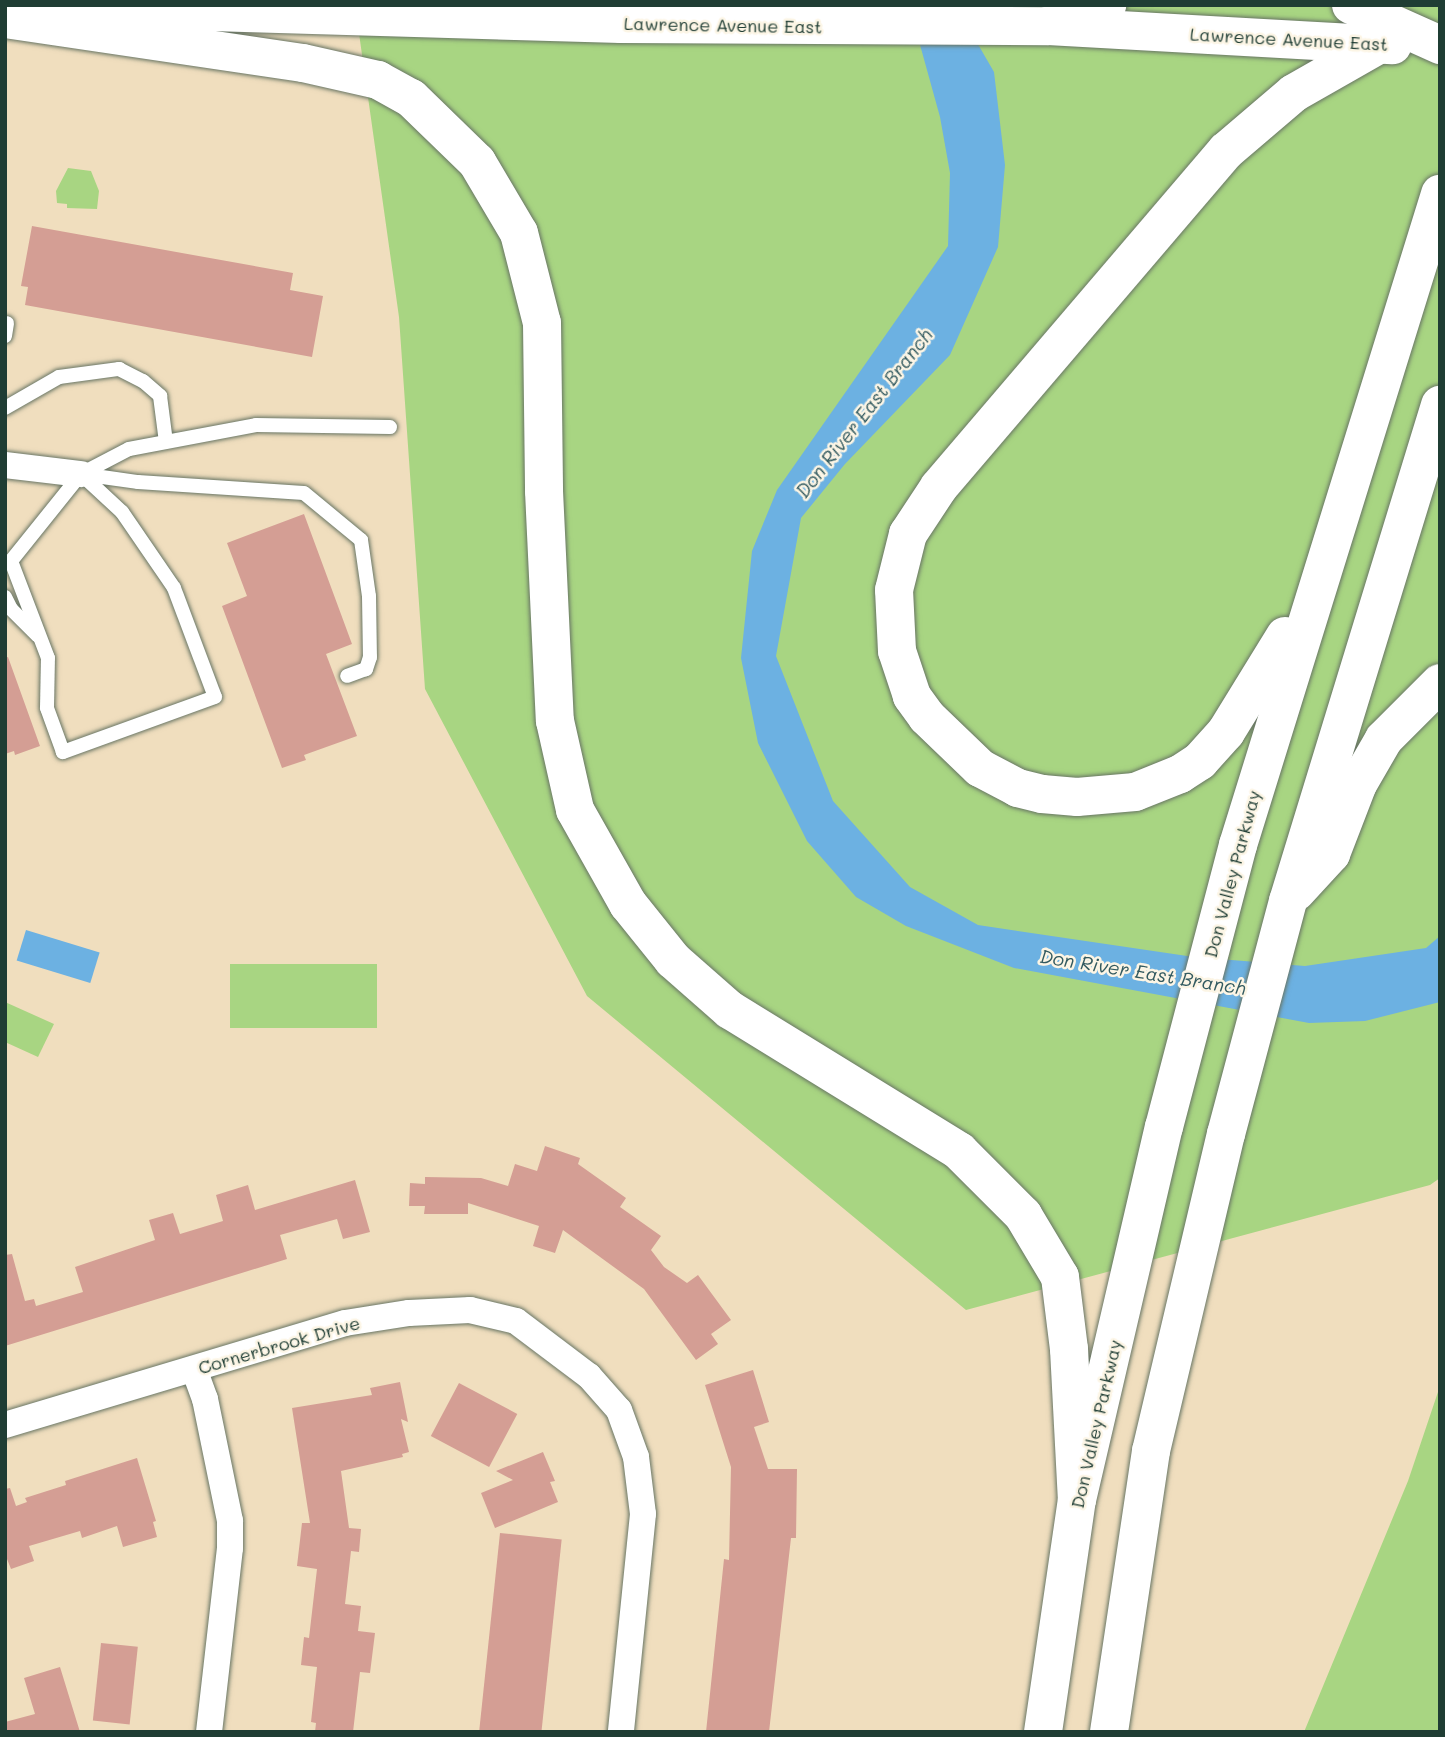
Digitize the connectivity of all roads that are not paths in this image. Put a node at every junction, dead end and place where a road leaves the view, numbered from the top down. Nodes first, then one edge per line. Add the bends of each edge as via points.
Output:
1 (1107, 5) edge
2 (1351, 5) edge
3 (5, 6) edge
4 (622, 15) edge
5 (5, 19) edge
6 (1048, 26) junction
7 (1387, 45) junction
8 (1440, 45) edge
9 (1440, 194) edge
10 (1440, 405) edge
11 (5, 408) edge
12 (390, 427) dead end
13 (166, 442) junction
14 (5, 465) edge
15 (80, 474) junction
16 (8, 565) edge
17 (1321, 574) junction
18 (5, 597) edge
19 (41, 639) junction
20 (347, 676) dead end
21 (1440, 683) edge
22 (1288, 901) junction
23 (194, 1369) junction
24 (5, 1425) edge
25 (1077, 1500) junction
26 (209, 1732) edge
27 (621, 1732) edge
28 (1043, 1732) edge
29 (1109, 1732) edge

1 - 6 main road
2 - 8 main road
3 - 4 main road, Lawrence Avenue East
4 - 6 main road, Lawrence Avenue East via 815,27
5 - 25 main road via 303,63 378,80 411,98 477,162 519,233 542,323 555,721 575,810 628,904 673,960 730,1010 959,1151 1023,1215 1060,1277 1069,1349
6 - 7 main road, Lawrence Avenue East
7 - 8 main road, Lawrence Avenue East
7 - 17 main road via 1294,93 1226,151 939,487 908,534 899,562 894,590 897,651 912,696 926,718 980,768 1018,788 1042,794 1077,797 1135,792 1200,761 1226,732
9 - 17 main road, Don Valley Parkway
10 - 22 main road
11 - 13 lane via 58,377 119,369 160,396
12 - 13 lane via 256,425
13 - 15 lane via 129,449
14 - 15 street
15 - 16 lane
15 - 19 lane via 122,512 174,587 215,697 63,752 47,708 48,658
15 - 20 lane via 304,494 361,540 369,596 370,657 366,669
16 - 19 lane
17 - 25 main road, Don Valley Parkway via 1238,845 1164,1127
18 - 19 lane via 10,609
21 - 22 main road via 1384,738 1358,784 1331,854
22 - 29 main road via 1226,1134 1151,1451
23 - 24 street, Cornerbrook Drive
23 - 26 street via 205,1399 230,1521
23 - 27 street, Cornerbrook Drive via 345,1322 470,1310 516,1321 589,1376 619,1410 636,1457 643,1514
25 - 28 main road, Don Valley Parkway

